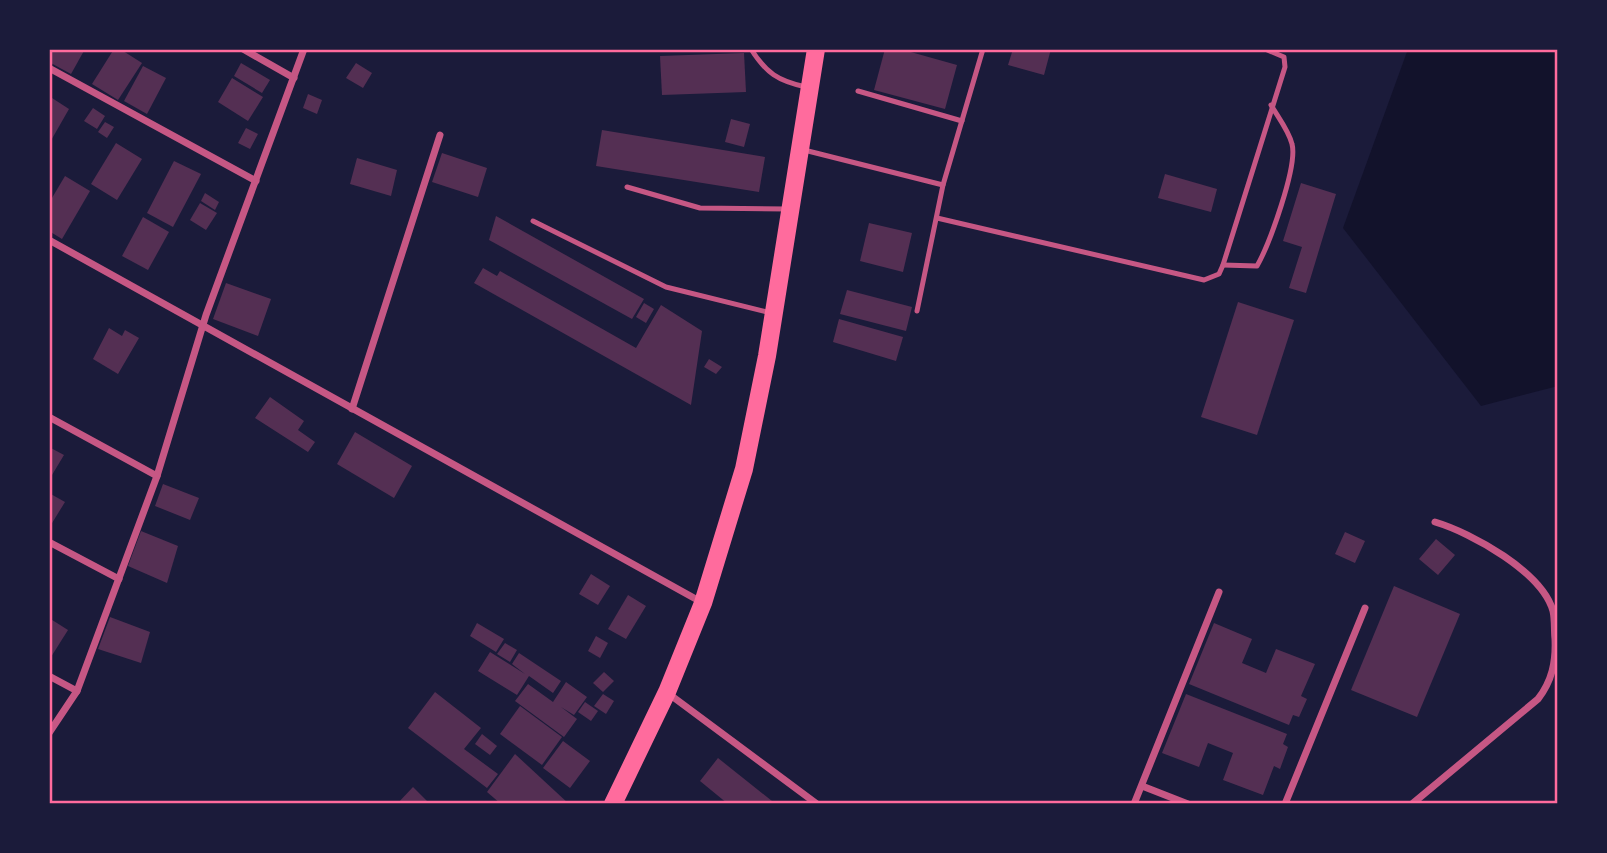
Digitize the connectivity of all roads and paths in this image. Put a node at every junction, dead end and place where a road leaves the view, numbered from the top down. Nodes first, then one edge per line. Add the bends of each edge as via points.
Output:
1 (243, 49) edge
2 (304, 49) edge
3 (751, 49) edge
4 (816, 49) edge
5 (983, 49) edge
6 (1265, 49) edge
7 (49, 68) edge
8 (294, 78) junction
9 (810, 88) junction
10 (858, 91) dead end
11 (1272, 104) junction
12 (962, 121) junction
13 (440, 135) dead end
14 (800, 149) junction
15 (256, 181) junction
16 (943, 185) junction
17 (627, 187) dead end
18 (790, 209) junction
19 (937, 218) junction
20 (533, 221) dead end
21 (49, 240) edge
22 (1223, 265) junction
23 (917, 310) dead end
24 (774, 314) junction
25 (203, 326) junction
26 (352, 409) junction
27 (49, 417) edge
28 (158, 476) junction
29 (1435, 522) dead end
30 (49, 542) edge
31 (119, 579) junction
32 (1219, 592) dead end
33 (703, 603) junction
34 (1365, 608) dead end
35 (49, 676) edge
36 (77, 691) junction
37 (667, 692) junction
38 (49, 733) edge
39 (1142, 786) junction
40 (612, 804) edge
41 (817, 804) edge
42 (1134, 804) edge
43 (1188, 804) edge
44 (1285, 804) edge
45 (1412, 804) edge

1 - 8 street
2 - 8 street
3 - 9 lane via 766,72
4 - 9 highway
5 - 12 lane
6 - 11 lane via 1284,57
7 - 15 street
8 - 15 street
9 - 14 highway
10 - 12 lane
11 - 22 lane
11 - 22 lane via 1293,146 1280,210 1257,266
12 - 16 lane
13 - 26 street
14 - 16 lane
14 - 18 highway
15 - 25 street
16 - 19 lane
17 - 18 lane via 699,208
18 - 24 highway
19 - 22 lane via 1204,280 1219,274
19 - 23 lane
20 - 24 lane via 666,288
21 - 25 street
24 - 33 highway via 744,469
25 - 26 street
25 - 28 street
26 - 33 street
27 - 28 street
28 - 31 street
29 - 45 street via 1464,531 1491,548 1543,592 1553,612 1556,656 1550,681 1538,699
30 - 31 street
31 - 36 street
32 - 39 street
33 - 37 highway
34 - 44 street
35 - 36 street
36 - 38 street
37 - 40 highway
37 - 41 street
39 - 42 street
39 - 43 street

